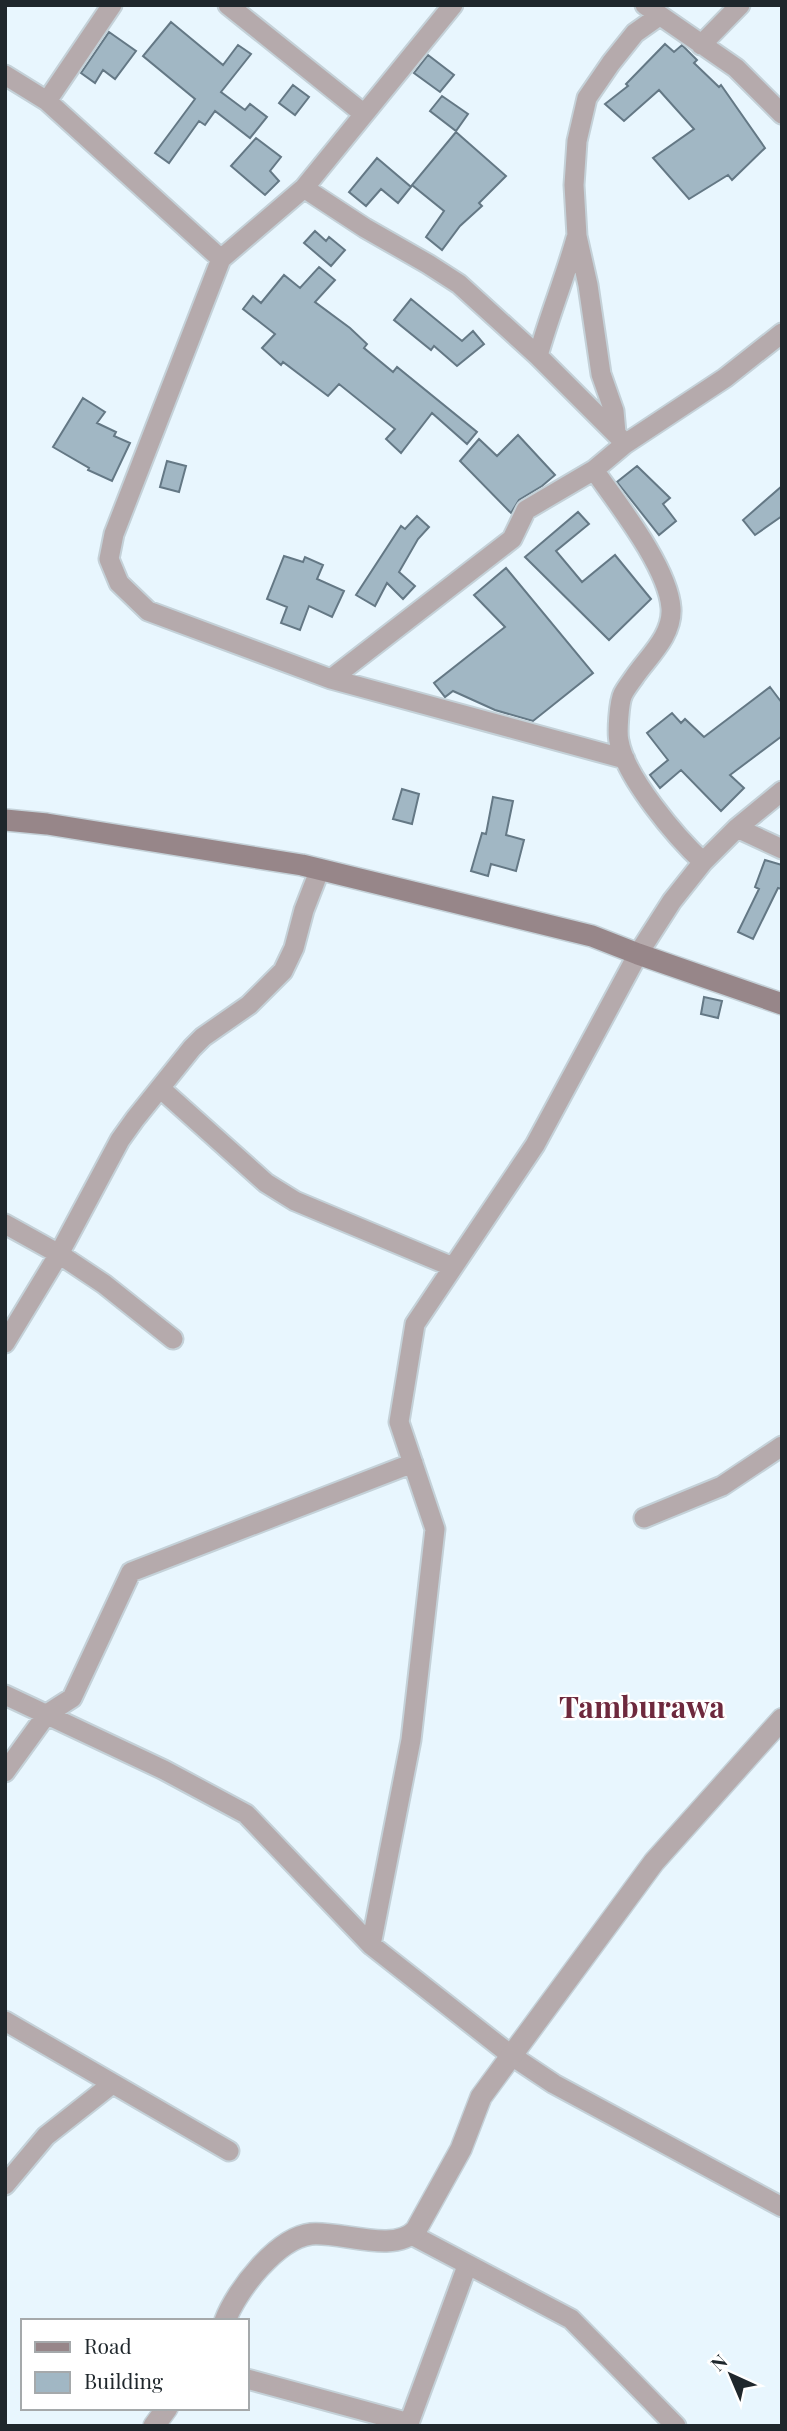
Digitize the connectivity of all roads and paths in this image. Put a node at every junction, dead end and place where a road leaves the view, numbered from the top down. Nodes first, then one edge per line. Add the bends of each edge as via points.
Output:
1 (113, 5) edge
2 (228, 5) edge
3 (453, 5) edge
4 (740, 5) edge
5 (652, 10) edge
6 (701, 45) junction
7 (5, 75) edge
8 (47, 101) junction
9 (364, 114) junction
10 (782, 114) edge
11 (304, 188) junction
12 (577, 236) junction
13 (221, 259) junction
14 (782, 333) edge
15 (538, 356) junction
16 (620, 438) junction
17 (594, 470) junction
18 (331, 679) junction
19 (625, 759) junction
20 (782, 790) edge
21 (5, 820) edge
22 (737, 828) junction
23 (782, 849) edge
24 (703, 862) junction
25 (320, 869) junction
26 (638, 954) junction
27 (782, 1004) edge
28 (160, 1088) junction
29 (5, 1224) edge
30 (59, 1254) junction
31 (453, 1267) junction
32 (173, 1339) dead end
33 (5, 1343) edge
34 (782, 1446) edge
35 (413, 1463) junction
36 (644, 1518) dead end
37 (5, 1695) edge
38 (47, 1714) junction
39 (782, 1719) edge
40 (5, 1772) edge
41 (371, 1945) junction
42 (5, 2021) edge
43 (512, 2056) junction
44 (112, 2084) junction
45 (229, 2151) dead end
46 (5, 2185) edge
47 (782, 2207) edge
48 (412, 2235) junction
49 (467, 2266) junction
50 (226, 2319) edge
51 (248, 2379) edge
52 (166, 2410) edge
53 (410, 2424) edge
54 (154, 2426) edge
55 (676, 2426) edge

1 - 8 street
2 - 9 street
3 - 9 street
4 - 6 street
5 - 6 street
5 - 12 street via 587,98 577,141
6 - 10 street via 736,68
7 - 8 street
8 - 13 street
9 - 11 street
11 - 13 street
11 - 15 street via 459,284
12 - 15 street
12 - 16 street via 601,374
13 - 18 street via 114,534 109,559 120,583 148,611
14 - 16 street via 725,379
15 - 16 street
16 - 17 street
17 - 18 street via 526,510 512,539
17 - 19 street via 657,566 671,610 664,636 622,696 618,740
18 - 19 street
19 - 24 street via 642,790
20 - 22 street
21 - 25 main road
22 - 23 street
22 - 24 street
24 - 26 street
25 - 26 main road via 592,936
25 - 28 street via 282,971 249,1005 203,1037
26 - 27 main road
26 - 31 street via 535,1145
28 - 30 street via 120,1140
28 - 31 street via 226,1149 295,1201
29 - 30 street
30 - 32 street
30 - 33 street
31 - 35 street via 415,1324 399,1422
34 - 36 street via 722,1486
35 - 38 street via 131,1572 72,1698
35 - 41 street via 435,1529 411,1740
37 - 38 street
38 - 40 street
38 - 41 street via 246,1814
39 - 43 street via 654,1862
41 - 43 street
42 - 44 street
43 - 47 street
43 - 48 street via 481,2097 461,2149
44 - 45 street
44 - 46 street via 46,2136
48 - 49 street
48 - 50 street via 381,2242 308,2234 284,2245 256,2273
49 - 53 street
49 - 55 street via 571,2319
51 - 53 street
52 - 54 street

